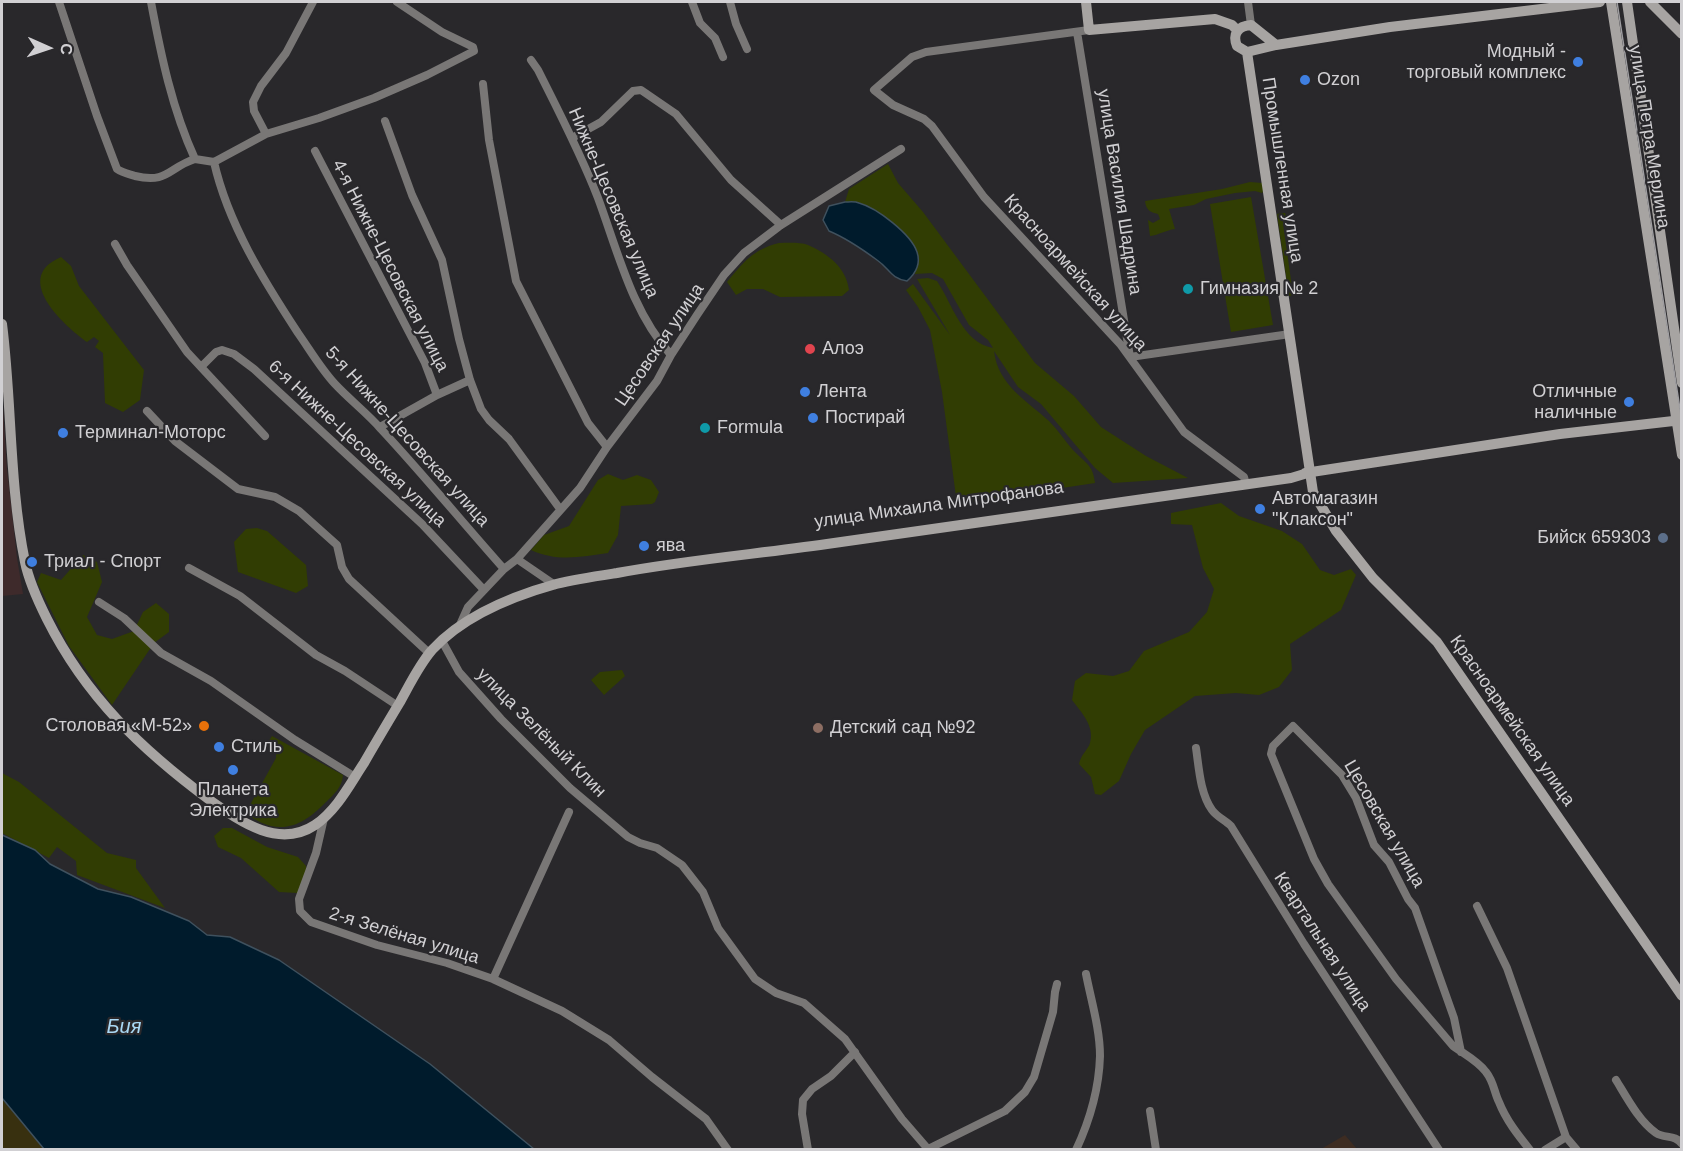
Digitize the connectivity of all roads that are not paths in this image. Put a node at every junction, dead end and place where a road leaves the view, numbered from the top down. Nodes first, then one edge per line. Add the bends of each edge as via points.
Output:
1 (59, 2) edge
2 (151, 2) edge
3 (313, 2) edge
4 (397, 2) edge
5 (692, 2) edge
6 (730, 2) edge
7 (1086, 2) edge
8 (1248, 2) edge
9 (1600, 2) edge
10 (1611, 2) edge
11 (1627, 2) edge
12 (1644, 2) edge
13 (1653, 5) edge
14 (1244, 27) junction
15 (1089, 30) junction
16 (1077, 32) junction
17 (1261, 33) junction
18 (1682, 34) edge
19 (1276, 45) junction
20 (747, 49) dead end
21 (1250, 52) junction
22 (723, 57) dead end
23 (531, 60) dead end
24 (483, 84) dead end
25 (385, 122) dead end
26 (266, 135) junction
27 (572, 138) junction
28 (901, 149) dead end
29 (315, 152) dead end
30 (195, 159) junction
31 (214, 162) junction
32 (781, 225) junction
33 (116, 244) dead end
34 (2, 324) edge
35 (1290, 334) junction
36 (671, 355) junction
37 (1130, 357) junction
38 (201, 368) junction
39 (470, 380) junction
40 (1682, 383) edge
41 (437, 395) junction
42 (147, 411) dead end
43 (1679, 423) edge
44 (380, 428) junction
45 (265, 436) dead end
46 (607, 447) junction
47 (1682, 455) edge
48 (1311, 472) junction
49 (1291, 478) junction
50 (1246, 481) junction
51 (1314, 494) junction
52 (560, 509) junction
53 (517, 559) junction
54 (189, 568) dead end
55 (504, 569) junction
56 (555, 585) junction
57 (484, 590) junction
58 (99, 602) dead end
59 (459, 627) junction
60 (442, 641) junction
61 (429, 653) junction
62 (398, 706) junction
63 (1196, 748) dead end
64 (355, 777) junction
65 (569, 812) dead end
66 (324, 818) junction
67 (1477, 906) dead end
68 (1086, 974) dead end
69 (493, 979) junction
70 (1057, 984) dead end
71 (1682, 996) edge
72 (855, 1052) junction
73 (1461, 1052) junction
74 (1616, 1080) dead end
75 (1150, 1111) dead end
76 (1566, 1137) junction
77 (1682, 1144) edge
78 (728, 1149) edge
79 (808, 1149) edge
80 (1076, 1149) edge
81 (1156, 1149) edge
82 (1439, 1149) edge
83 (1530, 1149) edge
84 (1545, 1149) edge
85 (1576, 1149) edge

1 - 30 street via 117,169 153,178
2 - 30 street via 167,78
3 - 26 street via 286,53 253,102
4 - 26 street via 474,49 471,54 384,93
5 - 22 street via 700,23 715,38
6 - 20 street
7 - 15 main road
8 - 14 street
9 - 19 main road
10 - 43 main road, улица Петра Мерлина
11 - 40 main road, улица Петра Мерлина
12 - 13 main road
13 - 18 main road
14 - 15 main road via 1215,19
14 - 17 main road via 1257,28
14 - 21 main road via 1235,41
15 - 16 street
16 - 37 street, улица Василия Шадрина
16 - 37 street, Красноармейская улица via 926,52 912,57 874,90 932,126 984,197
17 - 19 main road
17 - 21 main road via 1261,44
19 - 21 main road
21 - 35 main road, Промышленная улица
23 - 27 street, Нижне-Цесовская улица
24 - 46 street via 489,140 516,281 588,423
25 - 39 street via 441,260
26 - 31 street
27 - 32 street via 601,122 633,91 644,92 676,114 731,180
27 - 36 street, Нижне-Цесовская улица via 636,301
28 - 32 street, Цесовская улица
29 - 41 street, 4-я Нижне-Цесовская улица via 425,363
30 - 31 street
31 - 44 street, 5-я Нижне-Цесовская улица via 241,235 306,345 334,383
32 - 36 street, Цесовская улица via 744,253 724,276
33 - 38 street
34 - 66 main road via 15,491 25,563 38,600 70,659 107,711 135,739 240,820 281,835 303,832
35 - 37 street
35 - 48 main road, Промышленная улица
36 - 46 street, Цесовская улица via 657,381
37 - 50 street, Красноармейская улица via 1184,432
38 - 45 street
38 - 57 street, 6-я Нижне-Цесовская улица via 222,350 254,369 422,524
39 - 41 street
39 - 52 street via 485,415 509,438
41 - 44 street
42 - 61 street via 175,441 238,489 279,499 333,540 349,579
43 - 47 main road, улица Петра Мерлина
43 - 48 main road, улица Михаила Митрофанова via 1501,443
44 - 55 street, 5-я Нижне-Цесовская улица
46 - 52 street, Цесовская улица via 580,488
48 - 49 main road, улица Михаила Митрофанова
48 - 50 main road, улица Михаила Митрофанова
48 - 51 main road, Красноармейская улица
49 - 50 main road, улица Михаила Митрофанова
49 - 51 main road via 1303,481
50 - 56 main road, улица Михаила Митрофанова via 915,532 687,561
51 - 71 main road, Красноармейская улица via 1336,531 1373,578 1437,642
52 - 53 street, Цесовская улица
53 - 55 street, Цесовская улица
53 - 56 street
54 - 62 street via 240,596 316,655
55 - 57 street, Цесовская улица
56 - 59 main road, улица Михаила Митрофанова via 499,605
57 - 59 street, Цесовская улица via 468,607
58 - 64 street via 124,618 161,652
59 - 60 main road, улица Михаила Митрофанова
60 - 61 main road, улица Михаила Митрофанова
60 - 72 street, улица Зелёный Клин via 459,672 570,788 628,837 657,848 682,866 703,892 718,928 755,978 776,993 804,1003
61 - 62 main road, улица Михаила Митрофанова
62 - 64 main road, улица Михаила Митрофанова
63 - 82 street, Квартальная улица via 1210,807 1231,826
64 - 66 main road, улица Михаила Митрофанова
65 - 69 street, 2-я Зелёная улица
66 - 69 street, 2-я Зелёная улица via 299,899 303,916 319,926
67 - 76 street via 1507,968
68 - 80 street via 1100,1056 1093,1107
69 - 78 street, 2-я Зелёная улица via 562,1011 609,1040 706,1119
70 - 72 street, улица Зелёный Клин via 1034,1077 1025,1092 1005,1111 928,1149
72 - 79 street via 803,1100
73 - 73 street, Цесовская улица via 1454,1018 1415,908 1389,862 1374,845 1356,798 1342,775 1293,726 1270,754 1314,859 1396,979
73 - 83 street via 1487,1072 1508,1121
74 - 77 street via 1636,1111 1657,1133
75 - 81 street
76 - 84 street
76 - 85 street

